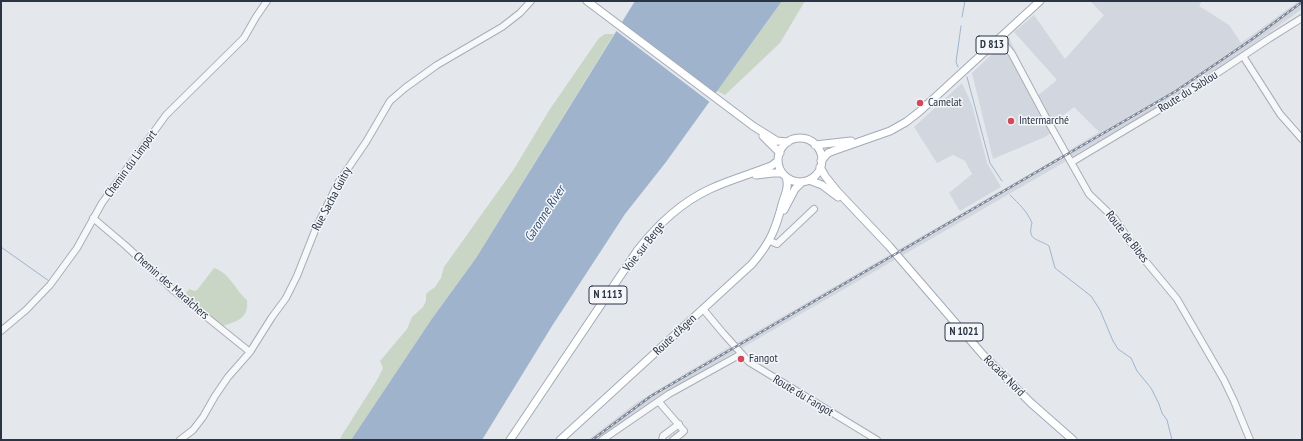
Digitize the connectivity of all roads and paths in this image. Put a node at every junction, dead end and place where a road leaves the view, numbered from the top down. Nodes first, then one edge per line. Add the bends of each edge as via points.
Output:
1 (267, 1) edge
2 (531, 1) edge
3 (587, 1) edge
4 (1040, 1) edge
5 (1302, 18) edge
6 (999, 38) junction
7 (1243, 56) junction
8 (751, 124) junction
9 (880, 135) junction
10 (1302, 139) edge
11 (788, 142) junction
12 (815, 145) junction
13 (780, 153) junction
14 (778, 161) junction
15 (1072, 162) junction
16 (821, 164) junction
17 (784, 175) junction
18 (734, 180) junction
19 (806, 181) junction
20 (814, 209) dead end
21 (93, 218) junction
22 (862, 218) junction
23 (778, 221) junction
24 (770, 241) junction
25 (703, 309) junction
26 (1, 331) edge
27 (250, 352) junction
28 (741, 354) junction
29 (658, 402) junction
30 (679, 424) junction
31 (180, 440) edge
32 (510, 440) edge
33 (560, 440) edge
34 (602, 440) edge
35 (662, 440) edge
36 (673, 440) edge
37 (877, 440) edge
38 (1074, 440) edge
39 (1250, 440) edge

1 - 21 street, Chemin du Limport via 244,38 166,115
2 - 27 street, Rue Sacha Guitry via 502,27 437,65 390,101 338,183 293,285
3 - 8 main road
4 - 6 main road, D 813
5 - 7 street, Route du Sablou
6 - 9 main road, D 813 via 915,115
6 - 15 street, Route de Bibes via 1012,54
7 - 10 street via 1280,114
7 - 15 street, Route du Sablou via 1189,92
8 - 11 main road via 777,141
8 - 13 main road
9 - 12 main road, D 813
9 - 16 main road, D 813 via 828,153
11 - 12 main road via 800,138
11 - 13 main road
12 - 16 main road via 819,150
13 - 14 main road
14 - 17 main road
14 - 18 main road, N 1113
15 - 39 street, Route de Bibes via 1090,194 1115,220 1177,299 1224,380
16 - 19 main road via 816,175
16 - 22 main road, N 1021 via 829,182
17 - 18 main road, N 1113 via 767,173
17 - 19 main road via 793,181
17 - 23 main road, Route d'Agen via 787,187
18 - 32 main road, Voie sur Berge / N 1113 via 709,189 685,204 648,237
19 - 22 main road, N 1021 via 822,185
19 - 23 main road, Route d'Agen via 795,189
20 - 24 street via 777,244
21 - 26 street, Chemin du Limport via 77,248 50,285
21 - 27 street, Chemin des Maraîchers via 173,290
22 - 38 main road, Rocade Nord / N 1021 via 890,246 984,356 1031,404
23 - 24 main road, Route d'Agen
24 - 25 main road, Route d'Agen via 752,264
25 - 28 street, Route du Fangot
25 - 33 main road, Route d'Agen
27 - 31 street, Rue Sacha Guitry via 228,377 193,430
28 - 29 street
28 - 37 street, Route du Fangot via 773,378
29 - 30 street
29 - 34 street
30 - 35 street via 663,436
30 - 36 street via 684,431

